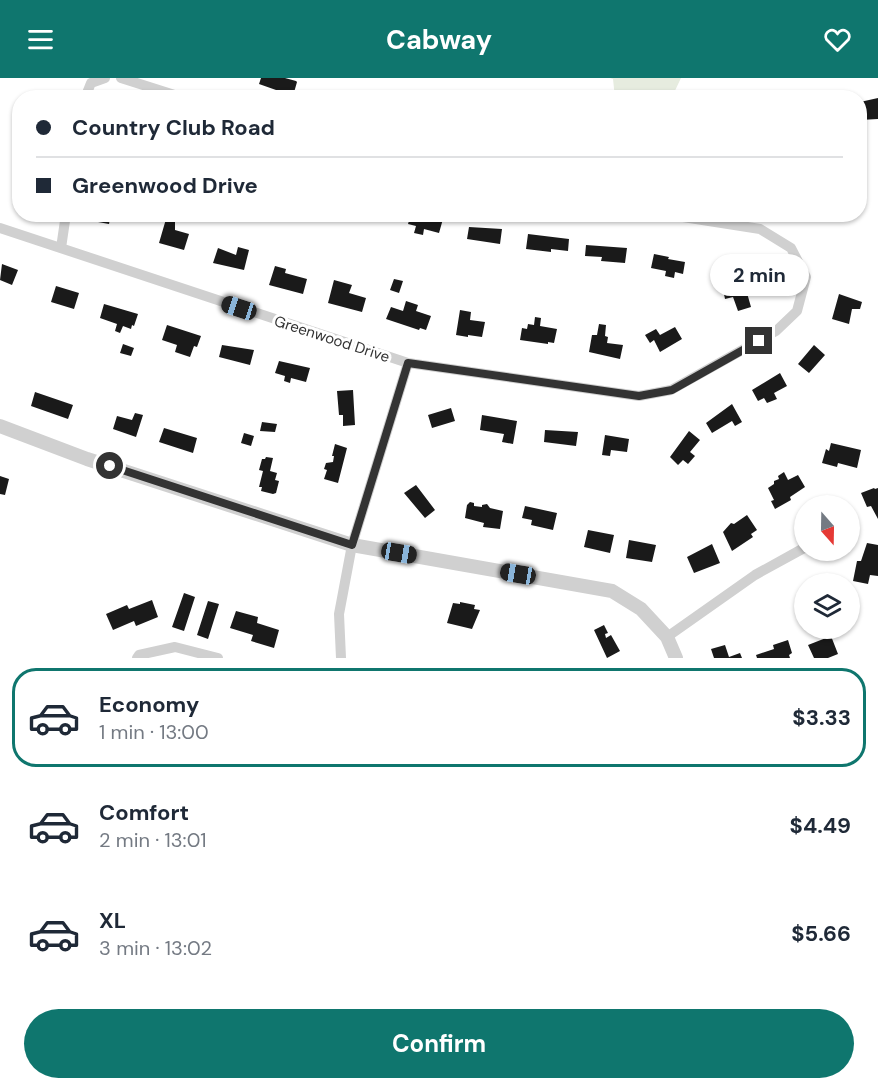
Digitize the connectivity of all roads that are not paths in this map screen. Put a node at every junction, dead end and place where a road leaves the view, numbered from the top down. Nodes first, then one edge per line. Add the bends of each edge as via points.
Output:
1 (105, 78) edge
2 (121, 78) edge
3 (88, 90) edge
4 (159, 90) edge
5 (65, 222) edge
6 (715, 222) edge
7 (0, 228) edge
8 (60, 248) junction
9 (408, 363) junction
10 (0, 426) edge
11 (352, 545) junction
12 (794, 554) edge
13 (667, 636) junction
14 (137, 658) edge
15 (218, 658) edge
16 (341, 658) edge
17 (676, 658) edge

1 - 3 street via 91,82
2 - 4 street
5 - 8 street
6 - 9 street, Greenwood Drive via 760,229 791,248 806,277 797,311 776,331 672,390 639,396
7 - 8 street, Greenwood Drive
8 - 9 street, Greenwood Drive
9 - 11 street
10 - 11 street via 87,459
11 - 13 street via 612,591 641,609
11 - 16 street via 339,614
12 - 13 street via 755,575
13 - 17 street
14 - 15 street via 175,647

